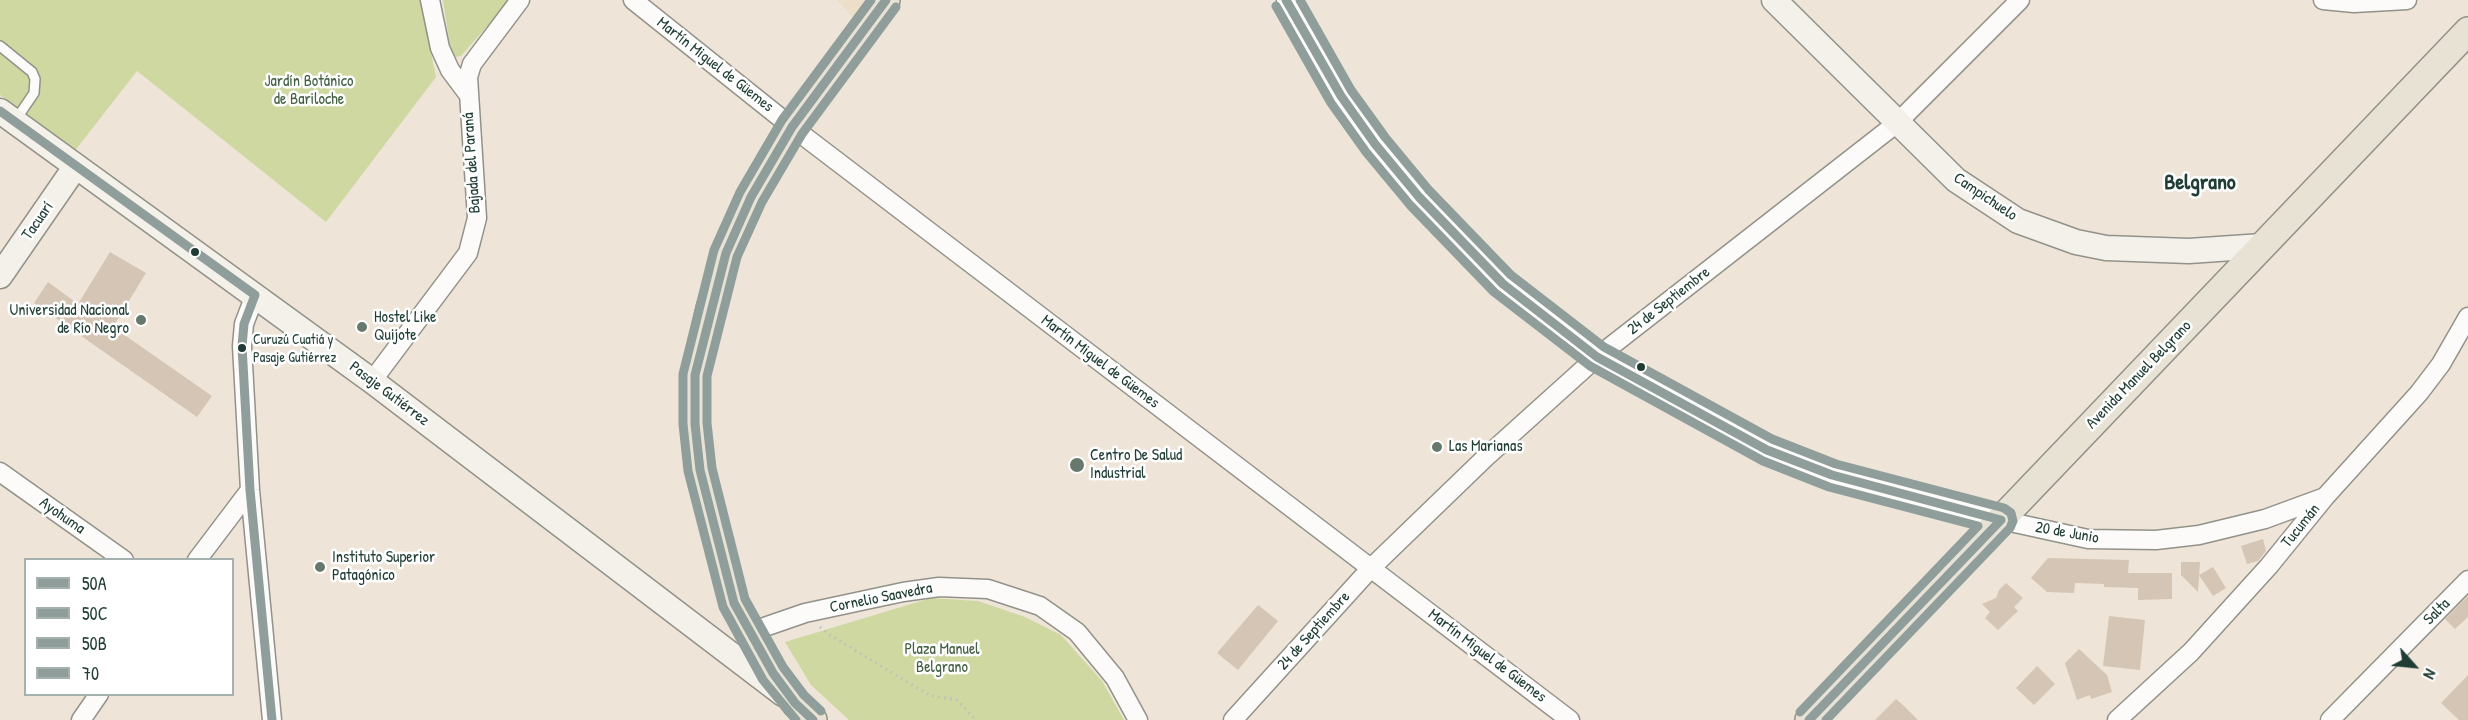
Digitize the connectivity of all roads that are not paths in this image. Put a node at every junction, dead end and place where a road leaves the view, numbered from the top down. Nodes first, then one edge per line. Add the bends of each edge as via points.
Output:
1 (430, 0) edge
2 (520, 0) edge
3 (633, 0) edge
4 (886, 0) edge
5 (1286, 0) edge
6 (1774, 0) edge
7 (2020, 0) edge
8 (2323, 0) edge
9 (2406, 0) edge
10 (2468, 31) edge
11 (0, 46) edge
12 (468, 94) junction
13 (7, 116) edge
14 (1897, 123) junction
15 (792, 126) junction
16 (76, 166) junction
17 (2262, 246) junction
18 (0, 276) edge
19 (255, 294) junction
20 (2468, 317) edge
21 (1597, 357) junction
22 (372, 381) junction
23 (0, 472) edge
24 (250, 490) junction
25 (2325, 497) junction
26 (2001, 520) junction
27 (121, 558) edge
28 (199, 558) edge
29 (1371, 568) junction
30 (2468, 580) edge
31 (750, 632) junction
32 (715, 641) junction
33 (98, 696) edge
34 (804, 712) edge
35 (81, 720) edge
36 (272, 720) edge
37 (1138, 720) edge
38 (1233, 720) edge
39 (1570, 720) edge
40 (1809, 720) edge
41 (2116, 720) edge
42 (2330, 720) edge

1 - 12 street via 440,48
2 - 12 street, Bajada del Paraná via 472,64
3 - 15 street, Martín Miguel de Güemes
4 - 15 main road
5 - 21 street, 20 de Junio via 1341,96 1419,197 1503,284
6 - 14 main road, Campichuelo
7 - 14 street, 24 de Septiembre
8 - 9 street
10 - 17 main road, Avenida Manuel Belgrano
11 - 13 lane via 32,72 35,79 34,93
12 - 22 street, Bajada del Paraná via 477,218 468,254
13 - 16 main road, Pasaje Gutiérrez
14 - 17 main road, Campichuelo via 1956,180 1988,202 2019,220 2076,242 2142,251
14 - 21 street, 24 de Septiembre
15 - 29 street, Martín Miguel de Güemes
15 - 31 main road via 751,197 726,253 695,375 700,470 734,603
16 - 18 main road, Tacuarí
16 - 19 main road, Pasaje Gutiérrez
17 - 26 main road, Avenida Manuel Belgrano
19 - 22 main road, Pasaje Gutiérrez
19 - 24 street via 244,324 242,346
20 - 25 street, Tucumán via 2419,393
21 - 26 street, 20 de Junio via 1767,450 1832,475
21 - 29 street, 24 de Septiembre
22 - 32 main road, Pasaje Gutiérrez
23 - 27 street, Ayohuma
24 - 28 street
24 - 36 street
25 - 26 street, 20 de Junio via 2265,519 2199,535 2156,540 2088,539
25 - 41 street, Tucumán via 2269,566 2198,643
26 - 40 main road, Avenida Manuel Belgrano
29 - 38 street, 24 de Septiembre
29 - 39 street, Martín Miguel de Güemes
30 - 42 street, Salta
31 - 32 main road
31 - 34 main road via 773,673
31 - 37 street, Cornelio Saavedra via 805,613 939,587 988,589 1040,606 1077,632 1115,678
32 - 34 main road, Pasaje Gutiérrez
33 - 35 street

